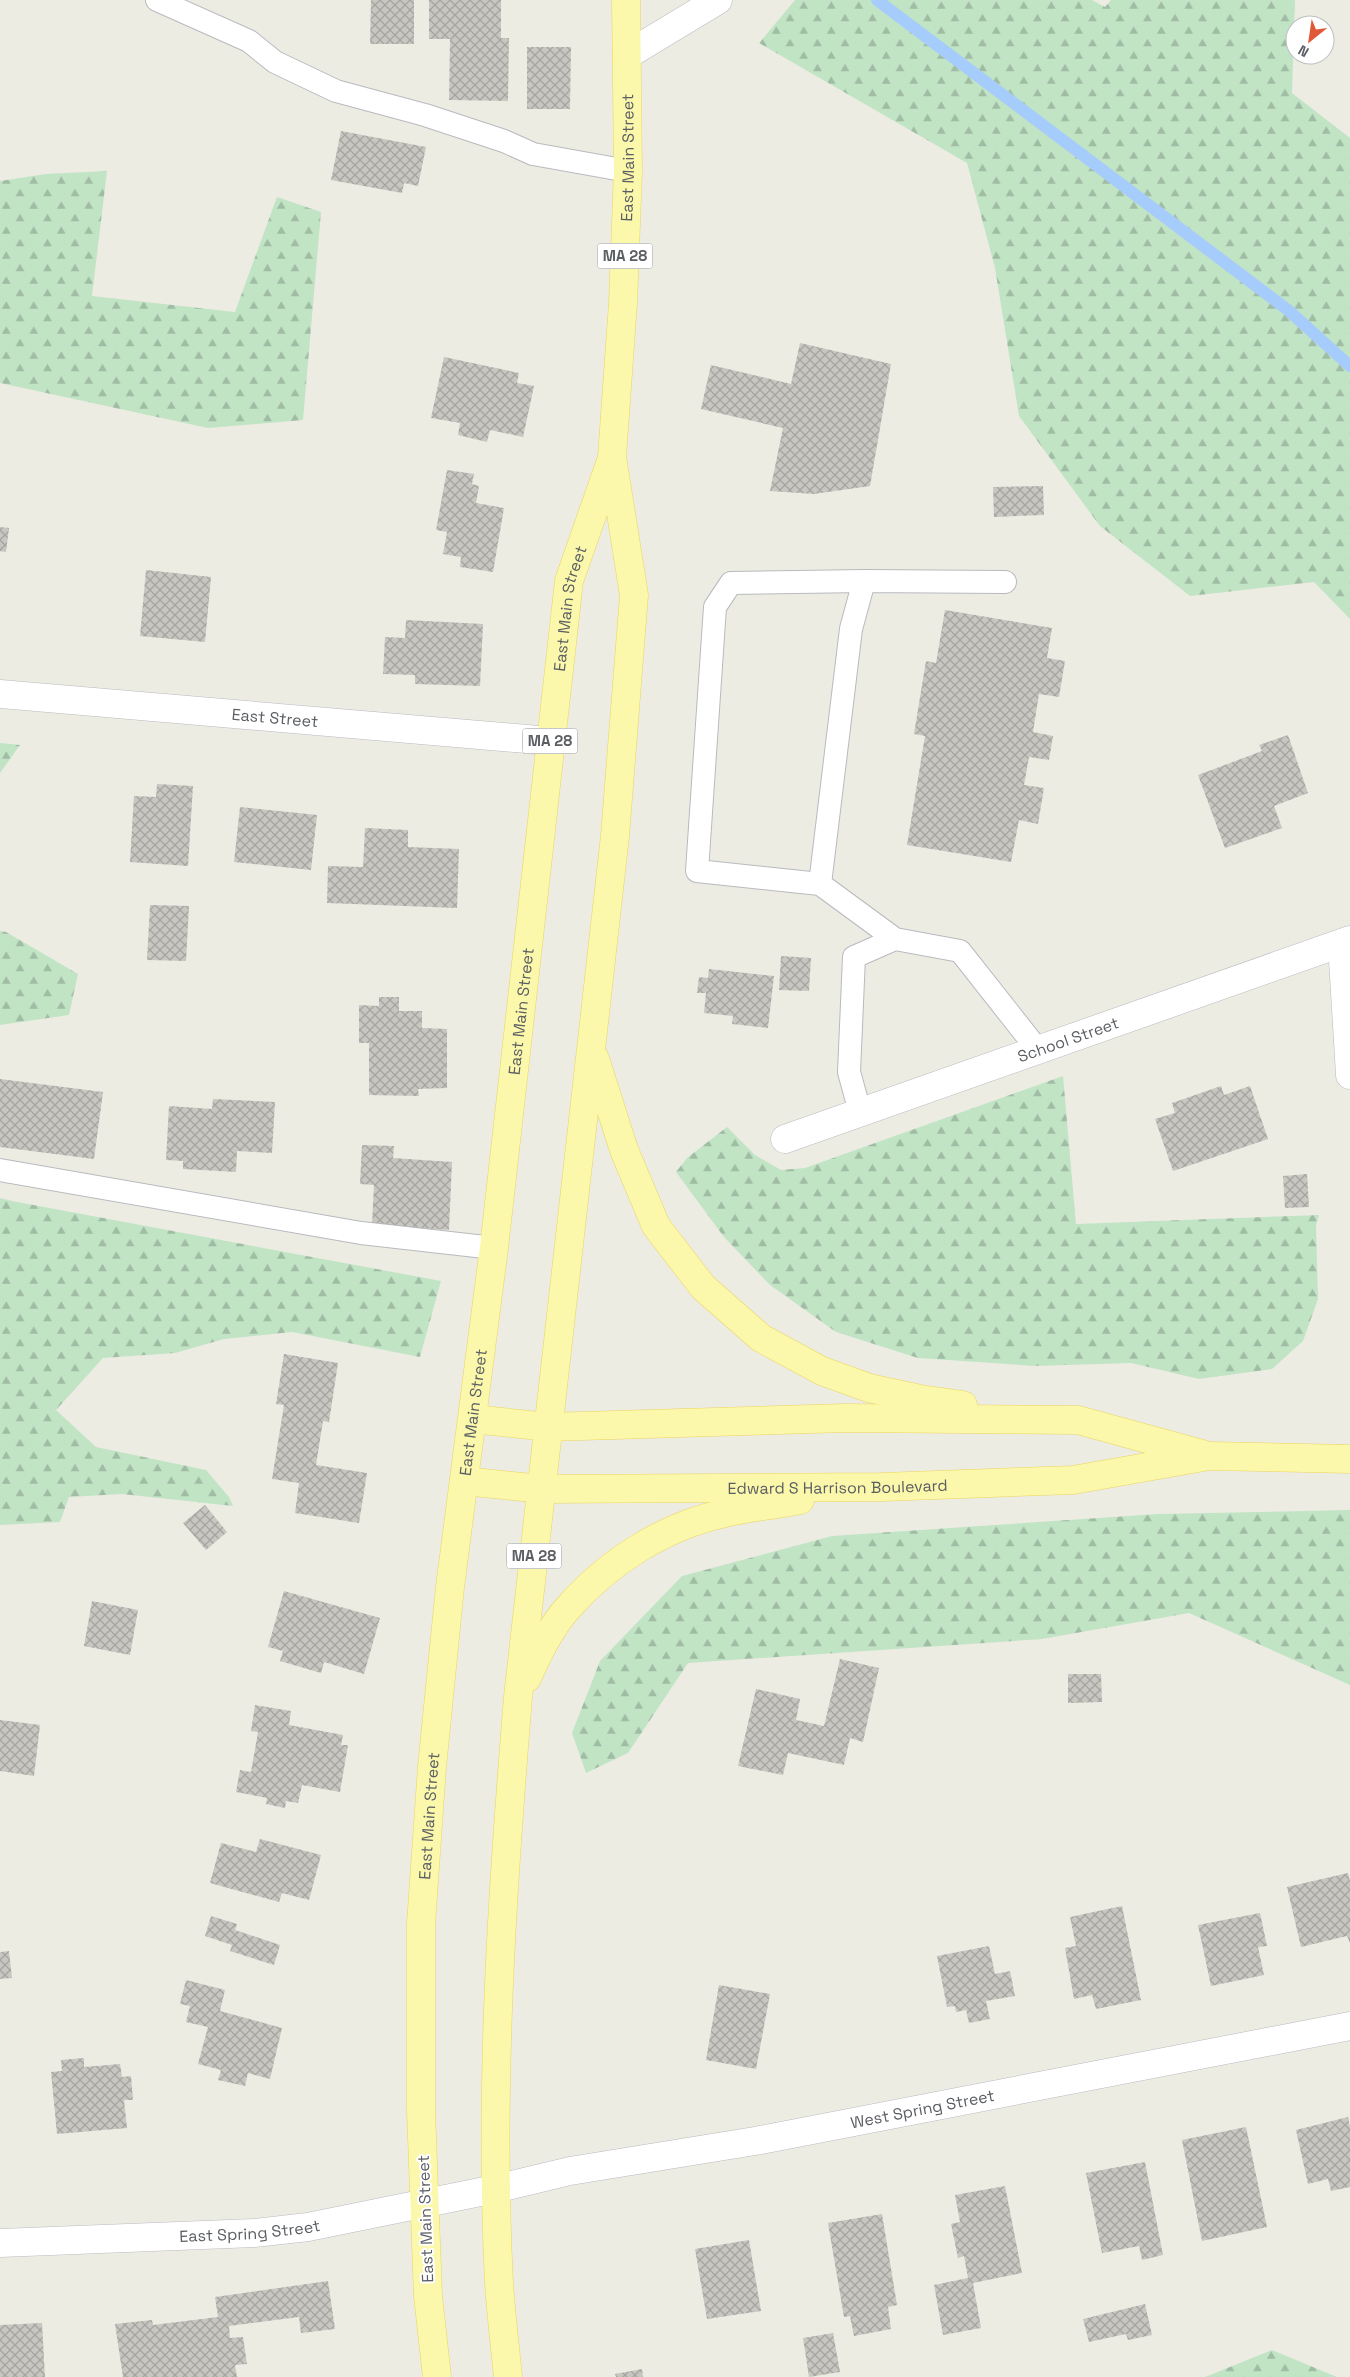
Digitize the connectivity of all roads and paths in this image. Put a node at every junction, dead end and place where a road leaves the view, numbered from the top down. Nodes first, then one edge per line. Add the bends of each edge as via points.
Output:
1 (157, 0) edge
2 (626, 0) edge
3 (718, 0) edge
4 (627, 55) junction
5 (628, 171) junction
6 (612, 457) junction
7 (864, 581) junction
8 (1005, 582) dead end
9 (0, 694) edge
10 (550, 741) junction
11 (820, 884) junction
12 (895, 939) junction
13 (1346, 942) edge
14 (592, 1049) junction
15 (1038, 1050) junction
16 (1350, 1075) edge
17 (860, 1112) junction
18 (785, 1139) dead end
19 (0, 1170) edge
20 (494, 1248) junction
21 (473, 1419) junction
22 (1078, 1420) junction
23 (548, 1427) junction
24 (1209, 1456) junction
25 (1350, 1459) edge
26 (464, 1481) junction
27 (882, 1487) junction
28 (542, 1489) junction
29 (518, 1698) junction
30 (1350, 2026) edge
31 (495, 2189) junction
32 (423, 2204) junction
33 (0, 2243) edge
34 (437, 2377) edge
35 (508, 2377) edge

1 - 5 lane via 249,41 275,62 336,91 424,115 533,154
2 - 4 main road, MA 28
3 - 4 street
4 - 5 main road, East Main Street / MA 28
5 - 6 main road, East Main Street / MA 28
6 - 10 main road, East Main Street / MA 28 via 569,581
6 - 14 main road, East Main Street / MA 28 via 634,595 616,827
7 - 8 lane
7 - 11 lane via 852,629
7 - 11 lane via 731,583 715,607 697,871
9 - 10 street, East Street
10 - 20 main road, East Main Street / MA 28
11 - 12 lane
12 - 15 lane via 960,951
12 - 17 lane via 854,957 849,1072
13 - 15 street, School Street
13 - 16 street
14 - 22 main road via 624,1150 656,1226 703,1287 761,1338 822,1371 870,1388 920,1399
14 - 23 main road, East Main Street / MA 28
15 - 17 street, School Street
17 - 18 street, School Street
19 - 20 lane via 360,1233
20 - 21 main road, East Main Street / MA 28
21 - 23 main road, Edward S Harrison Boulevard
21 - 26 main road, East Main Street / MA 28
22 - 23 main road, Edward S Harrison Boulevard via 845,1418
22 - 24 main road, Edward S Harrison Boulevard
23 - 28 main road, East Main Street / MA 28
24 - 25 main road, Edward S Harrison Boulevard
24 - 27 main road, Edward S Harrison Boulevard via 1073,1480
26 - 28 main road, Edward S Harrison Boulevard
26 - 32 main road, East Main Street / MA 28 via 434,1748 421,1924
27 - 28 main road, Edward S Harrison Boulevard
27 - 29 main road via 724,1513 669,1532 622,1558 567,1609 540,1649
28 - 29 main road, East Main Street / MA 28
29 - 31 main road, East Main Street / MA 28 via 499,1960
30 - 31 street, West Spring Street via 755,2141 570,2172
31 - 32 street, East Spring Street
31 - 35 main road, East Main Street / MA 28 via 499,2285
32 - 33 street, East Spring Street via 254,2233
32 - 34 main road, East Main Street / MA 28

